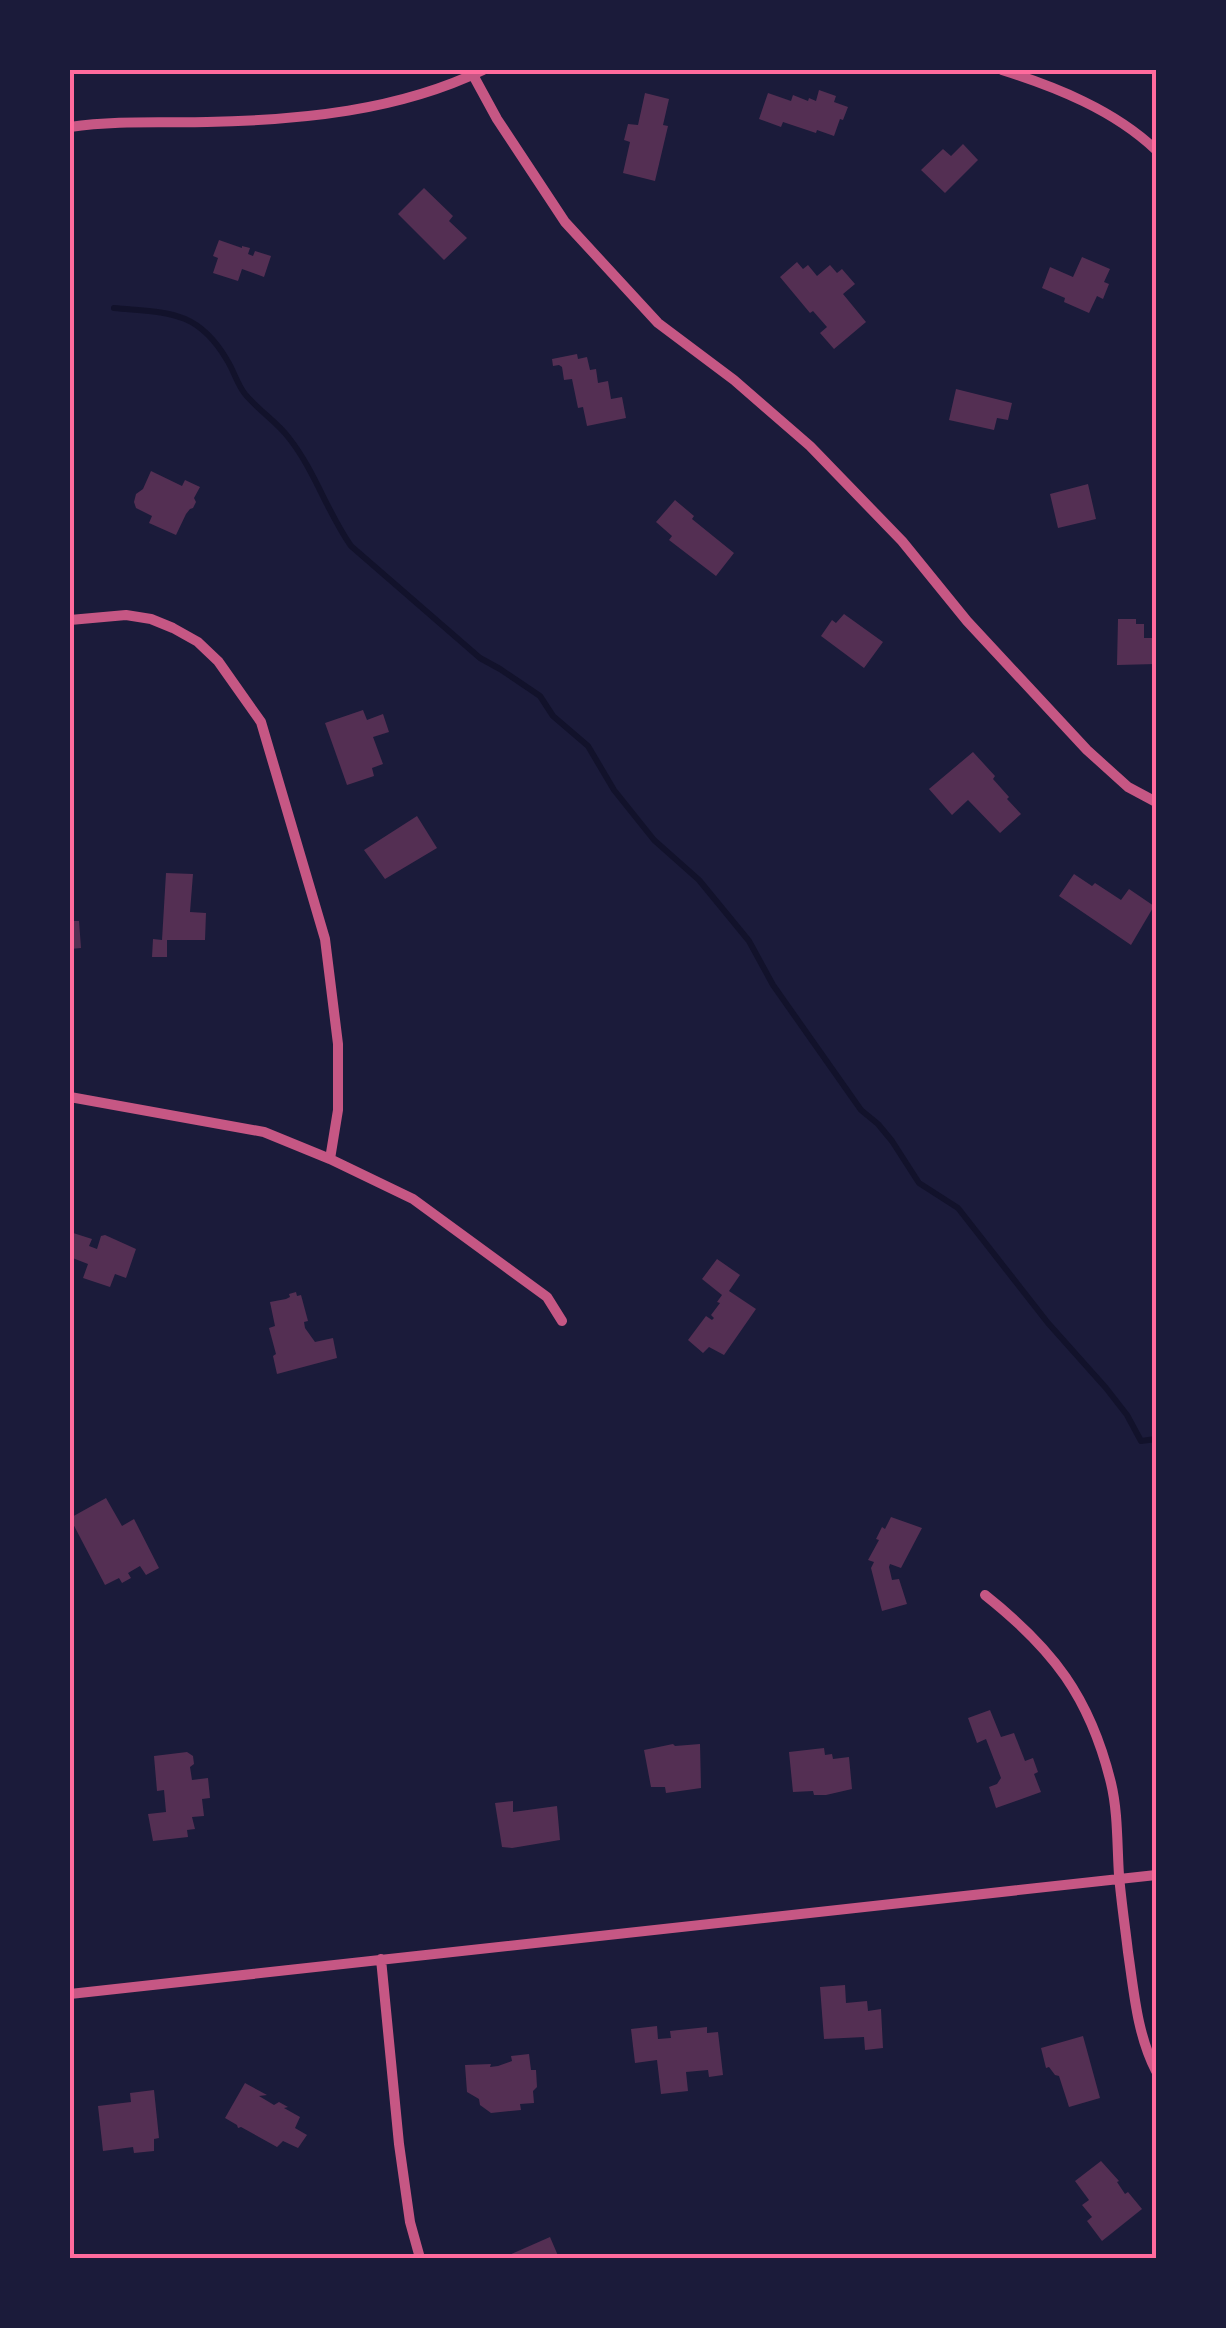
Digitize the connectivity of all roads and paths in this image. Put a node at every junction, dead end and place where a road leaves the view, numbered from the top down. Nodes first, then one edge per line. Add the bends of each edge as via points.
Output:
1 (1002, 70) edge
2 (478, 72) edge
3 (70, 127) edge
4 (1156, 150) edge
5 (70, 620) edge
6 (1156, 802) edge
7 (70, 1096) edge
8 (330, 1159) junction
9 (562, 1321) dead end
10 (985, 1595) dead end
11 (1156, 1875) edge
12 (1119, 1880) junction
13 (380, 1959) junction
14 (70, 1994) edge
15 (1156, 2071) edge
16 (420, 2258) edge

1 - 4 street via 1101,111
2 - 3 street via 349,111
2 - 6 street via 497,120 565,222 658,323 810,446 1087,750
5 - 8 street via 126,615 172,628 218,661 260,722 325,939 338,1044
7 - 8 street via 264,1132
8 - 9 street via 413,1198 547,1297
10 - 12 street via 1061,1668 1094,1728 1111,1785
11 - 12 street
12 - 13 street
12 - 15 street via 1135,2004
13 - 14 street
13 - 16 street via 399,2144

